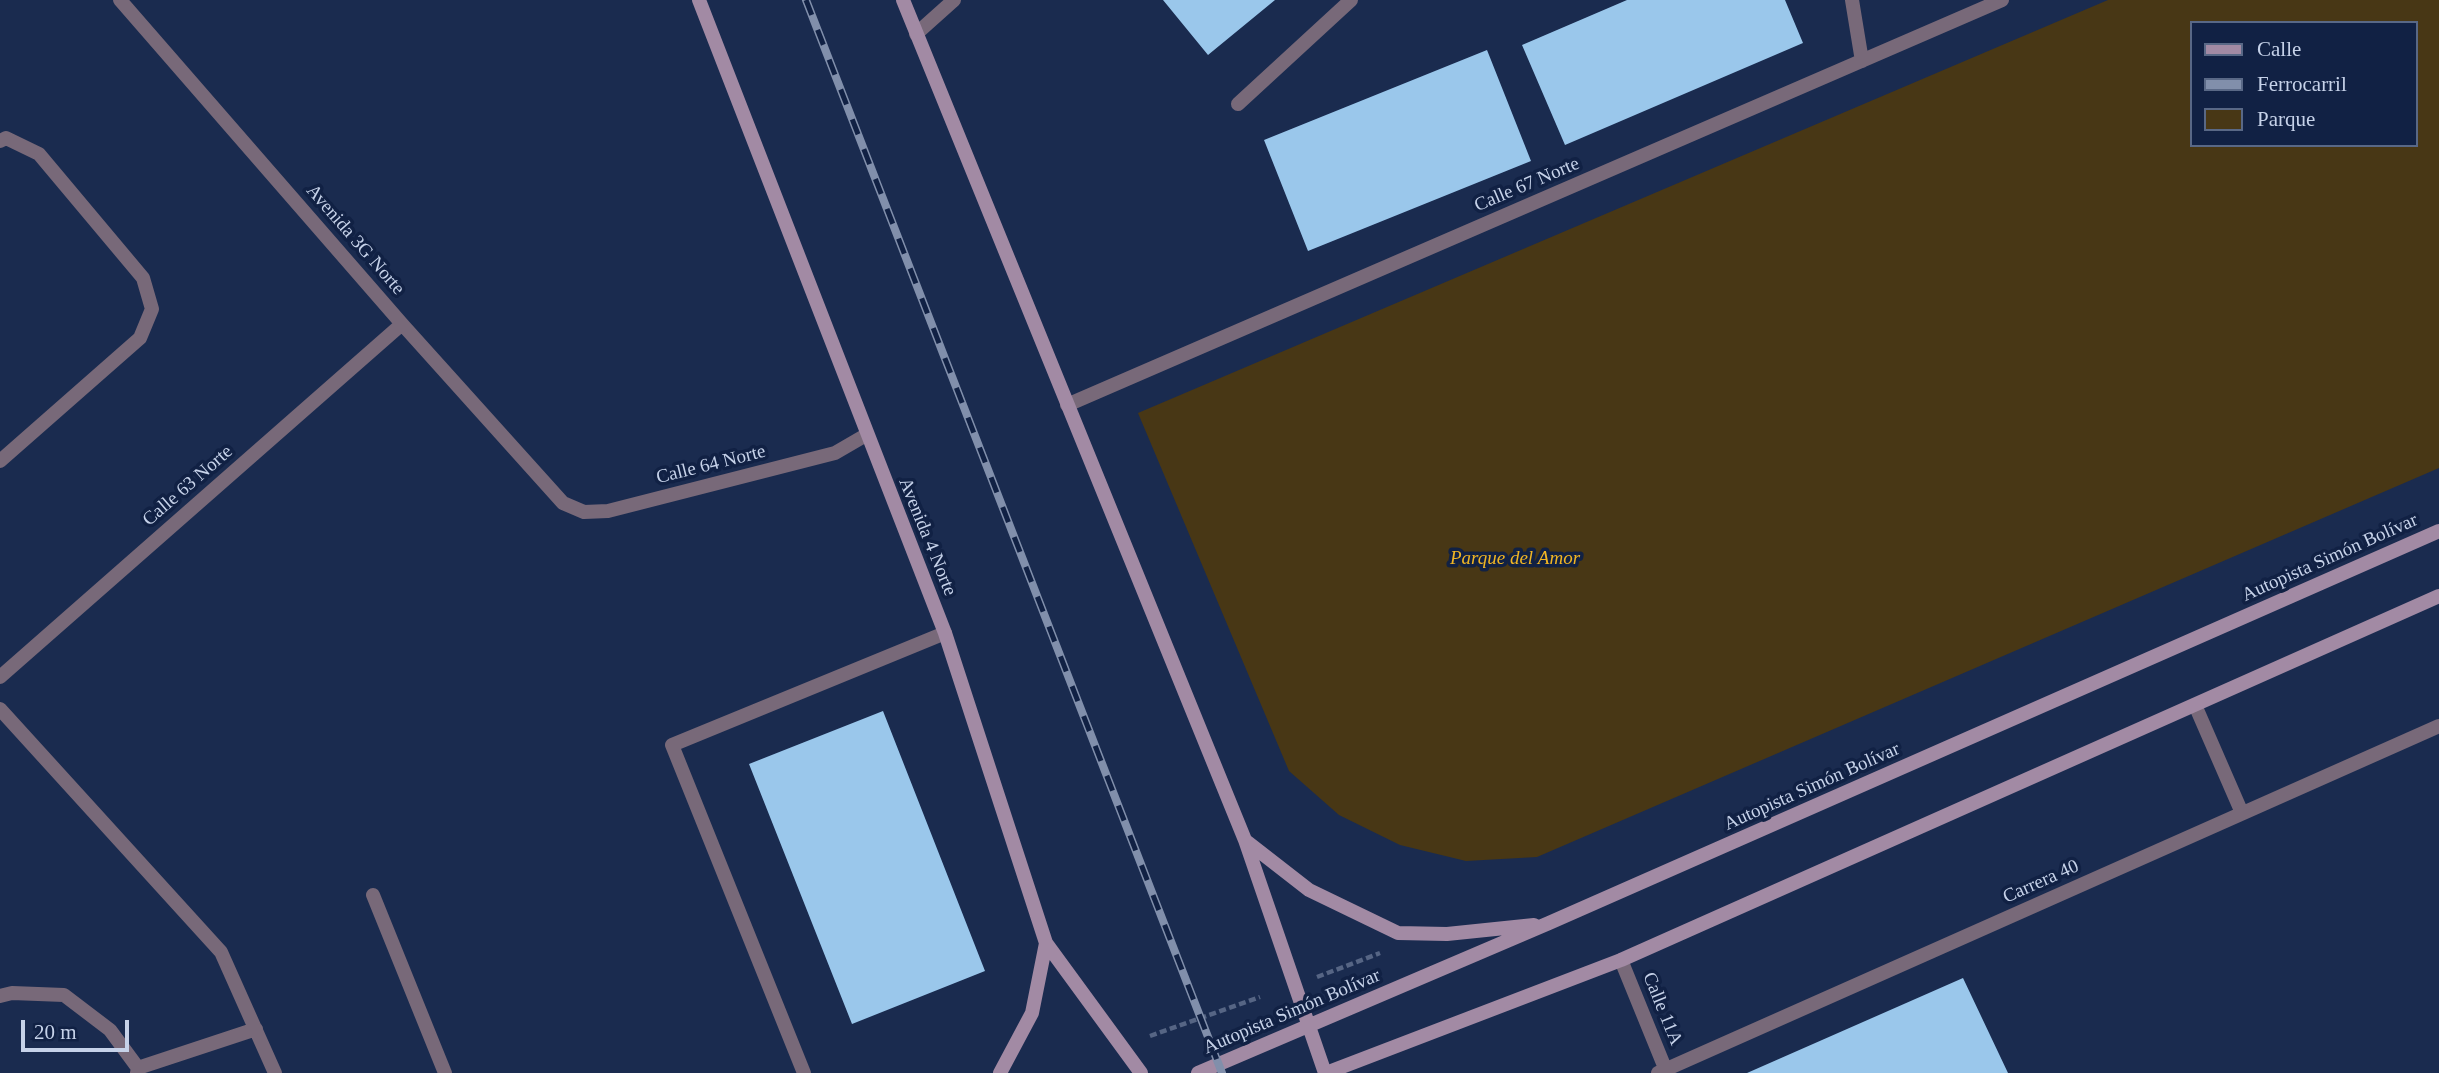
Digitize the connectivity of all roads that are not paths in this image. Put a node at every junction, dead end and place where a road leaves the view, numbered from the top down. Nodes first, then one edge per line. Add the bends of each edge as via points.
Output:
1 (120, 0) edge
2 (699, 0) edge
3 (903, 0) edge
4 (954, 0) edge
5 (1352, 0) edge
6 (1852, 0) edge
7 (2003, 0) edge
8 (916, 34) junction
9 (1862, 61) junction
10 (1238, 104) dead end
11 (0, 141) edge
12 (402, 324) junction
13 (1067, 405) junction
14 (866, 435) junction
15 (0, 461) edge
16 (563, 503) joint
17 (2439, 531) edge
18 (2439, 596) edge
19 (945, 633) junction
20 (0, 677) edge
21 (2195, 705) junction
22 (0, 709) edge
23 (2439, 726) edge
24 (2242, 813) junction
25 (1245, 840) junction
26 (373, 895) dead end
27 (1549, 923) junction
28 (1046, 943) junction
29 (1621, 960) junction
30 (0, 996) edge
31 (1309, 1025) junction
32 (256, 1029) junction
33 (138, 1071) edge
34 (1664, 1072) edge
35 (275, 1073) edge
36 (446, 1073) edge
37 (804, 1073) edge
38 (1000, 1073) edge
39 (1141, 1073) edge
40 (1198, 1073) edge
41 (1326, 1073) edge

1 - 12 street, Avenida 3G Norte
2 - 14 main road, Avenida 4 Norte
3 - 8 main road
4 - 8 street
5 - 10 street
6 - 9 street
7 - 9 street, Calle 67 Norte
8 - 13 main road
9 - 13 street, Calle 67 Norte
11 - 15 street via 6,138 39,154 143,278 152,309 140,338
12 - 16 street, Avenida 3G Norte
12 - 20 street, Calle 63 Norte
13 - 25 main road
14 - 16 street, Calle 64 Norte via 835,453 607,511 584,512
14 - 19 main road, Avenida 4 Norte
17 - 27 main road, Autopista Simón Bolívar
18 - 21 main road
19 - 28 main road, Avenida 4 Norte
19 - 37 street via 672,745
21 - 24 street
21 - 29 main road
22 - 32 street via 221,952
23 - 24 street, Carrera 40
24 - 34 street, Carrera 40
25 - 27 main road via 1309,890 1398,933 1447,934
25 - 31 main road
26 - 36 street
27 - 31 main road, Autopista Simón Bolívar
28 - 38 main road via 1032,1013
28 - 39 main road, Avenida 4 Norte
29 - 34 street, Calle 11A
29 - 41 main road
30 - 33 street via 64,996 110,1030
31 - 40 main road, Autopista Simón Bolívar
31 - 41 main road
32 - 33 street
32 - 35 street

